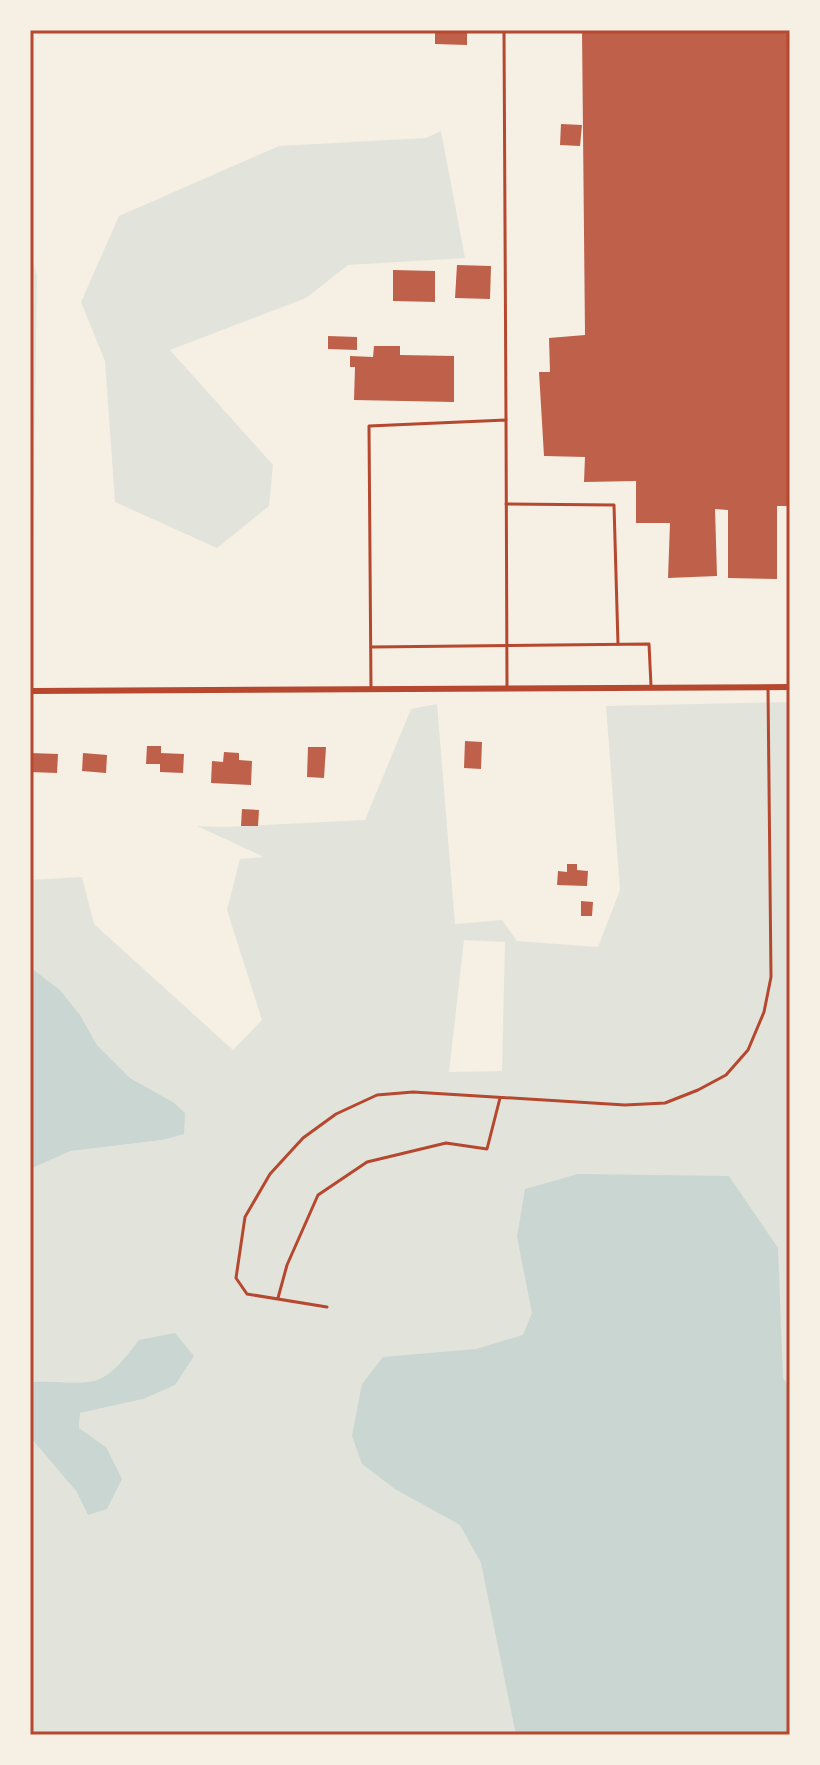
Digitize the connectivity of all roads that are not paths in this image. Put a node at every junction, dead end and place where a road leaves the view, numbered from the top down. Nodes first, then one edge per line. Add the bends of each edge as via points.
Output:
1 (504, 30) edge
2 (506, 420) junction
3 (506, 504) junction
4 (618, 644) junction
5 (506, 646) junction
6 (371, 647) junction
7 (651, 687) junction
8 (768, 687) junction
9 (790, 687) edge
10 (507, 688) junction
11 (371, 690) junction
12 (30, 691) edge
13 (500, 1098) junction
14 (278, 1298) junction
15 (327, 1307) dead end

1 - 2 lane
2 - 3 lane
2 - 6 lane via 369,426
3 - 4 lane via 614,505
3 - 5 lane
4 - 5 lane
4 - 7 lane via 649,644
5 - 6 lane
5 - 10 lane
6 - 11 lane
7 - 8 street
7 - 10 street
8 - 9 street
8 - 13 lane via 771,977 748,1050 726,1075 665,1103
10 - 11 street
11 - 12 street
13 - 14 lane via 487,1149 446,1143 367,1162 318,1195
13 - 14 lane via 377,1095 336,1114 303,1138 263,1184 245,1217 240,1247 236,1278 247,1294
14 - 15 lane

